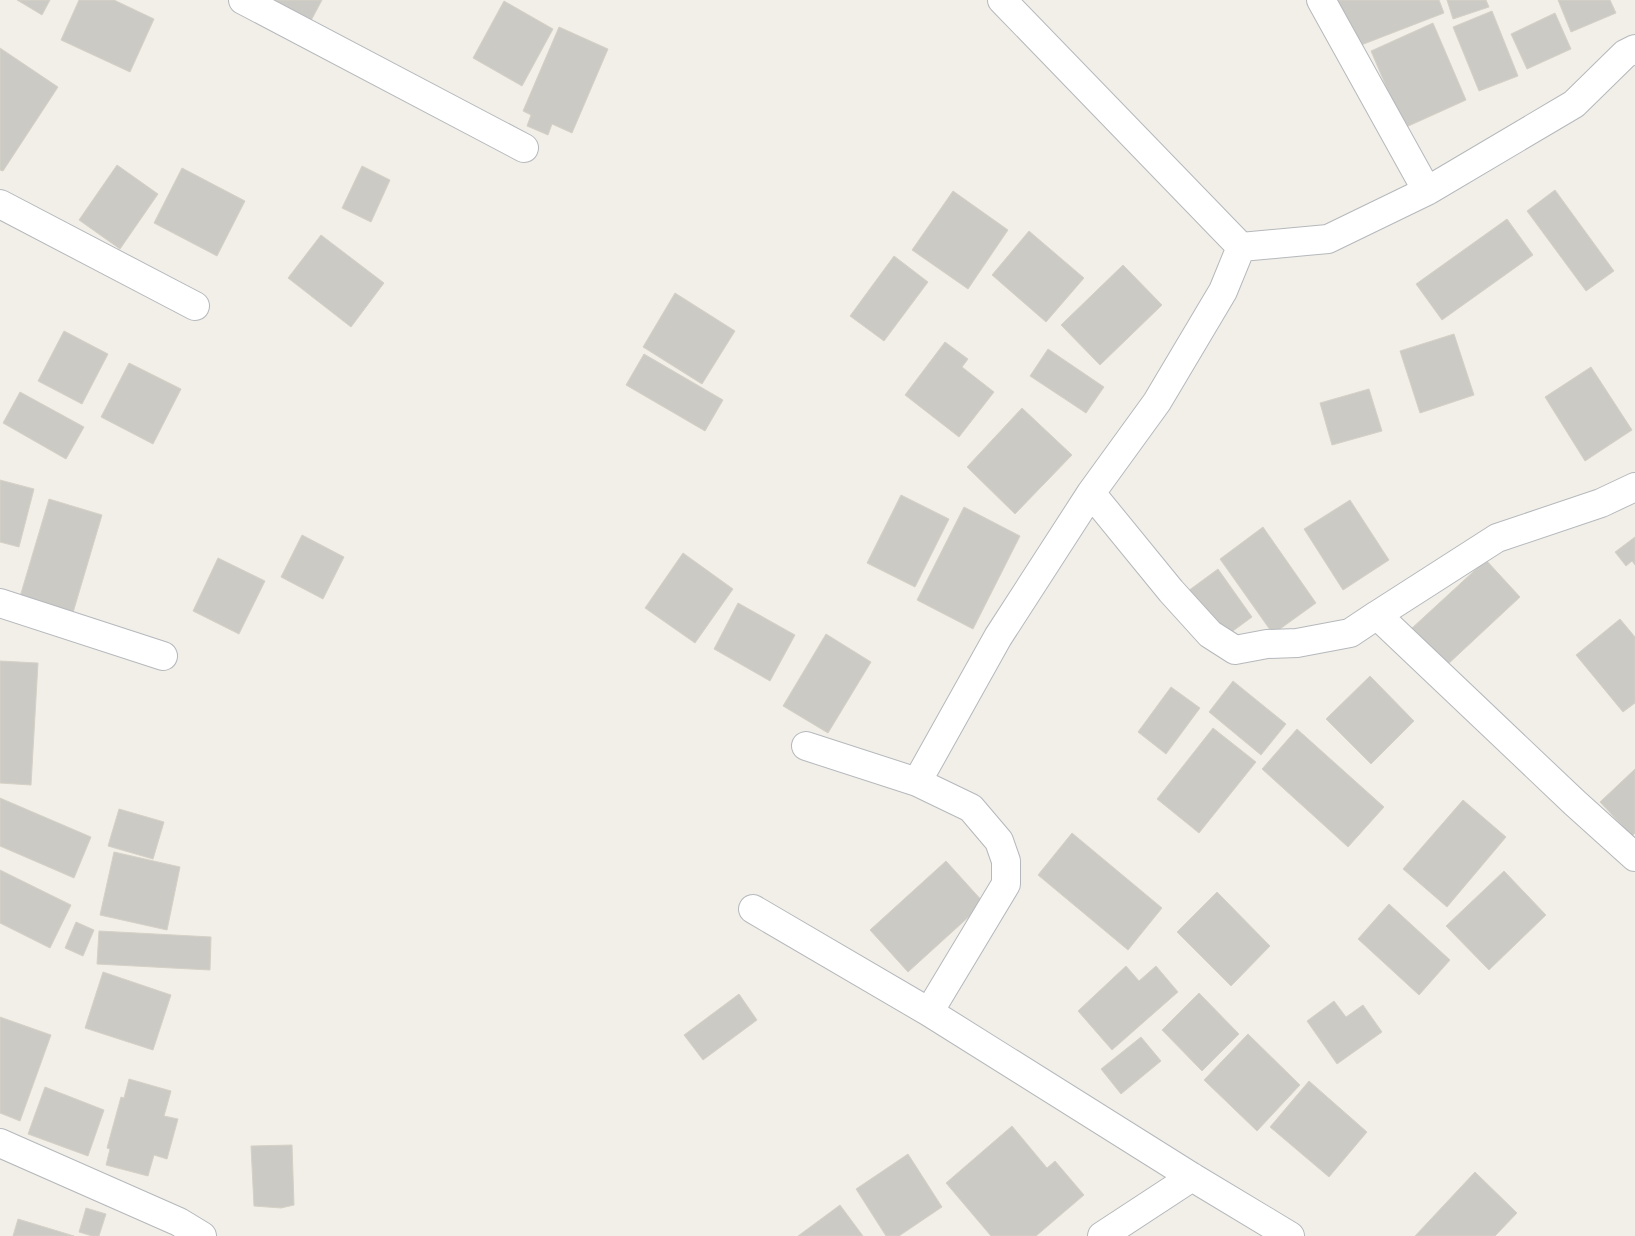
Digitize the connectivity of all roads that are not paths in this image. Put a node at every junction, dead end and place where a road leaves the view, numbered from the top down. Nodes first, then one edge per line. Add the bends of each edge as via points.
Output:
1 (243, 0) edge
2 (1002, 0) edge
3 (1321, 0) edge
4 (1635, 49) edge
5 (524, 148) dead end
6 (1427, 191) junction
7 (0, 204) edge
8 (1241, 246) junction
9 (195, 306) dead end
10 (1635, 487) edge
11 (1091, 493) junction
12 (0, 603) edge
13 (1377, 615) junction
14 (163, 656) dead end
15 (806, 746) dead end
16 (917, 782) junction
17 (1635, 857) edge
18 (753, 909) dead end
19 (929, 1012) junction
20 (0, 1143) edge
21 (1192, 1177) junction
22 (202, 1236) edge
23 (1102, 1236) edge
24 (1290, 1236) edge

1 - 5 street
2 - 8 street
3 - 6 street
4 - 6 street via 1625,54 1574,104
6 - 8 street via 1328,239
7 - 9 street
8 - 11 street via 1223,291 1157,402
10 - 13 street via 1600,503 1497,538
11 - 13 street via 1210,634 1235,650 1350,633
11 - 16 street via 998,637
12 - 14 street
13 - 17 street
15 - 16 street
16 - 19 street via 971,808 999,840 1006,861 1006,884
18 - 19 street
19 - 21 street
20 - 22 street via 179,1222
21 - 23 street
21 - 24 street

